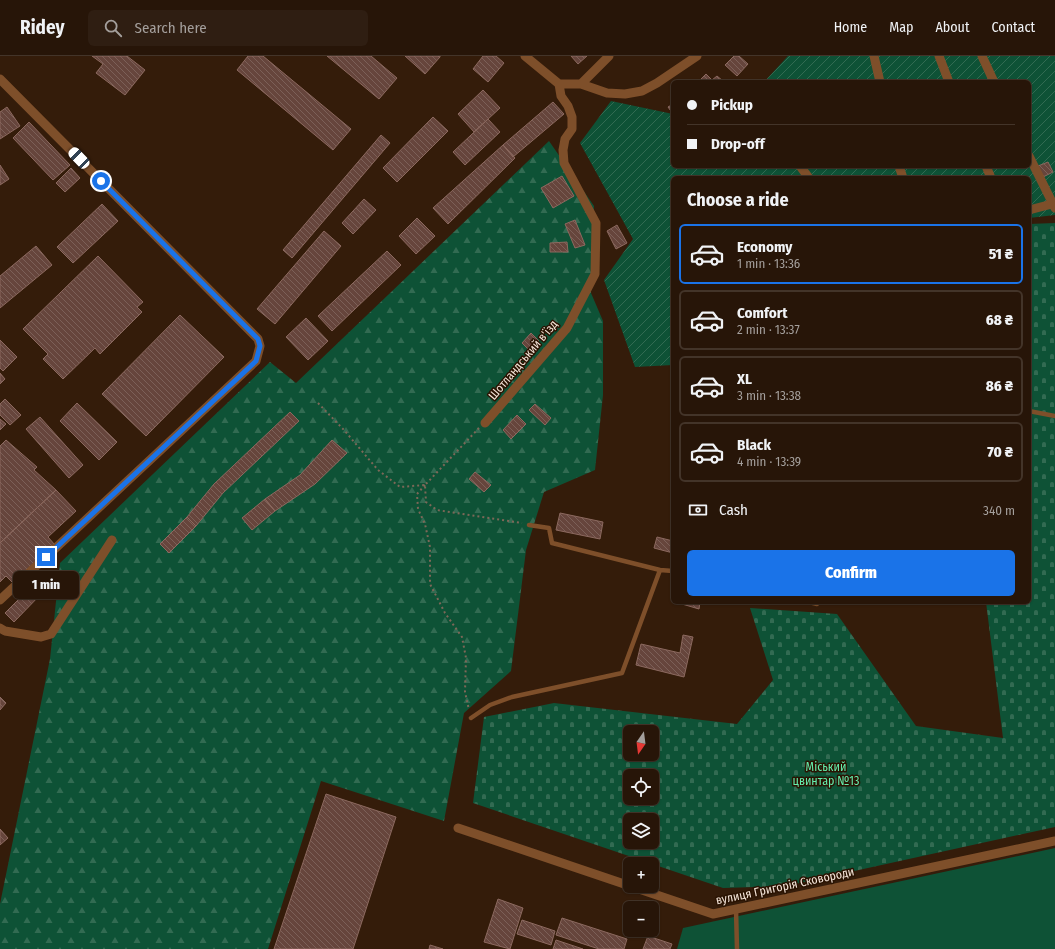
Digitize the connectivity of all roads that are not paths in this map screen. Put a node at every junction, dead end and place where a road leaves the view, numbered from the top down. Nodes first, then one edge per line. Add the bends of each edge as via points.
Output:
1 (525, 56) edge
2 (609, 56) edge
3 (697, 56) edge
4 (874, 56) edge
5 (939, 56) edge
6 (982, 56) edge
7 (0, 79) edge
8 (880, 80) edge
9 (948, 80) edge
10 (993, 80) edge
11 (559, 84) junction
12 (581, 84) junction
13 (1031, 160) edge
14 (1053, 206) edge
15 (1031, 210) edge
16 (1031, 411) edge
17 (1055, 416) edge
18 (485, 423) road end
19 (529, 525) road end
20 (112, 540) dead end
21 (660, 570) junction
22 (671, 571) edge
23 (0, 600) edge
24 (0, 628) edge
25 (470, 718) dead end
26 (458, 828) dead end
27 (1055, 841) edge
28 (736, 909) junction
29 (737, 949) edge

1 - 11 street
2 - 12 street
3 - 12 street via 642,91 625,94 607,93
4 - 8 street
5 - 9 street
6 - 10 street
7 - 23 street via 258,339 260,346 256,361
11 - 12 street
11 - 18 street, Шотландський в'їзд via 572,117 572,129 565,139 562,150 564,163 596,223 595,274 567,328
13 - 14 street
14 - 15 street
16 - 17 lane
19 - 21 lane via 549,528 552,543
20 - 24 street via 51,634 41,637
21 - 22 lane
21 - 25 lane via 622,673 512,697 490,705
26 - 28 street, вулиця Григорія Сковороди via 713,914
27 - 28 street, вулиця Григорія Сковороди
28 - 29 lane

